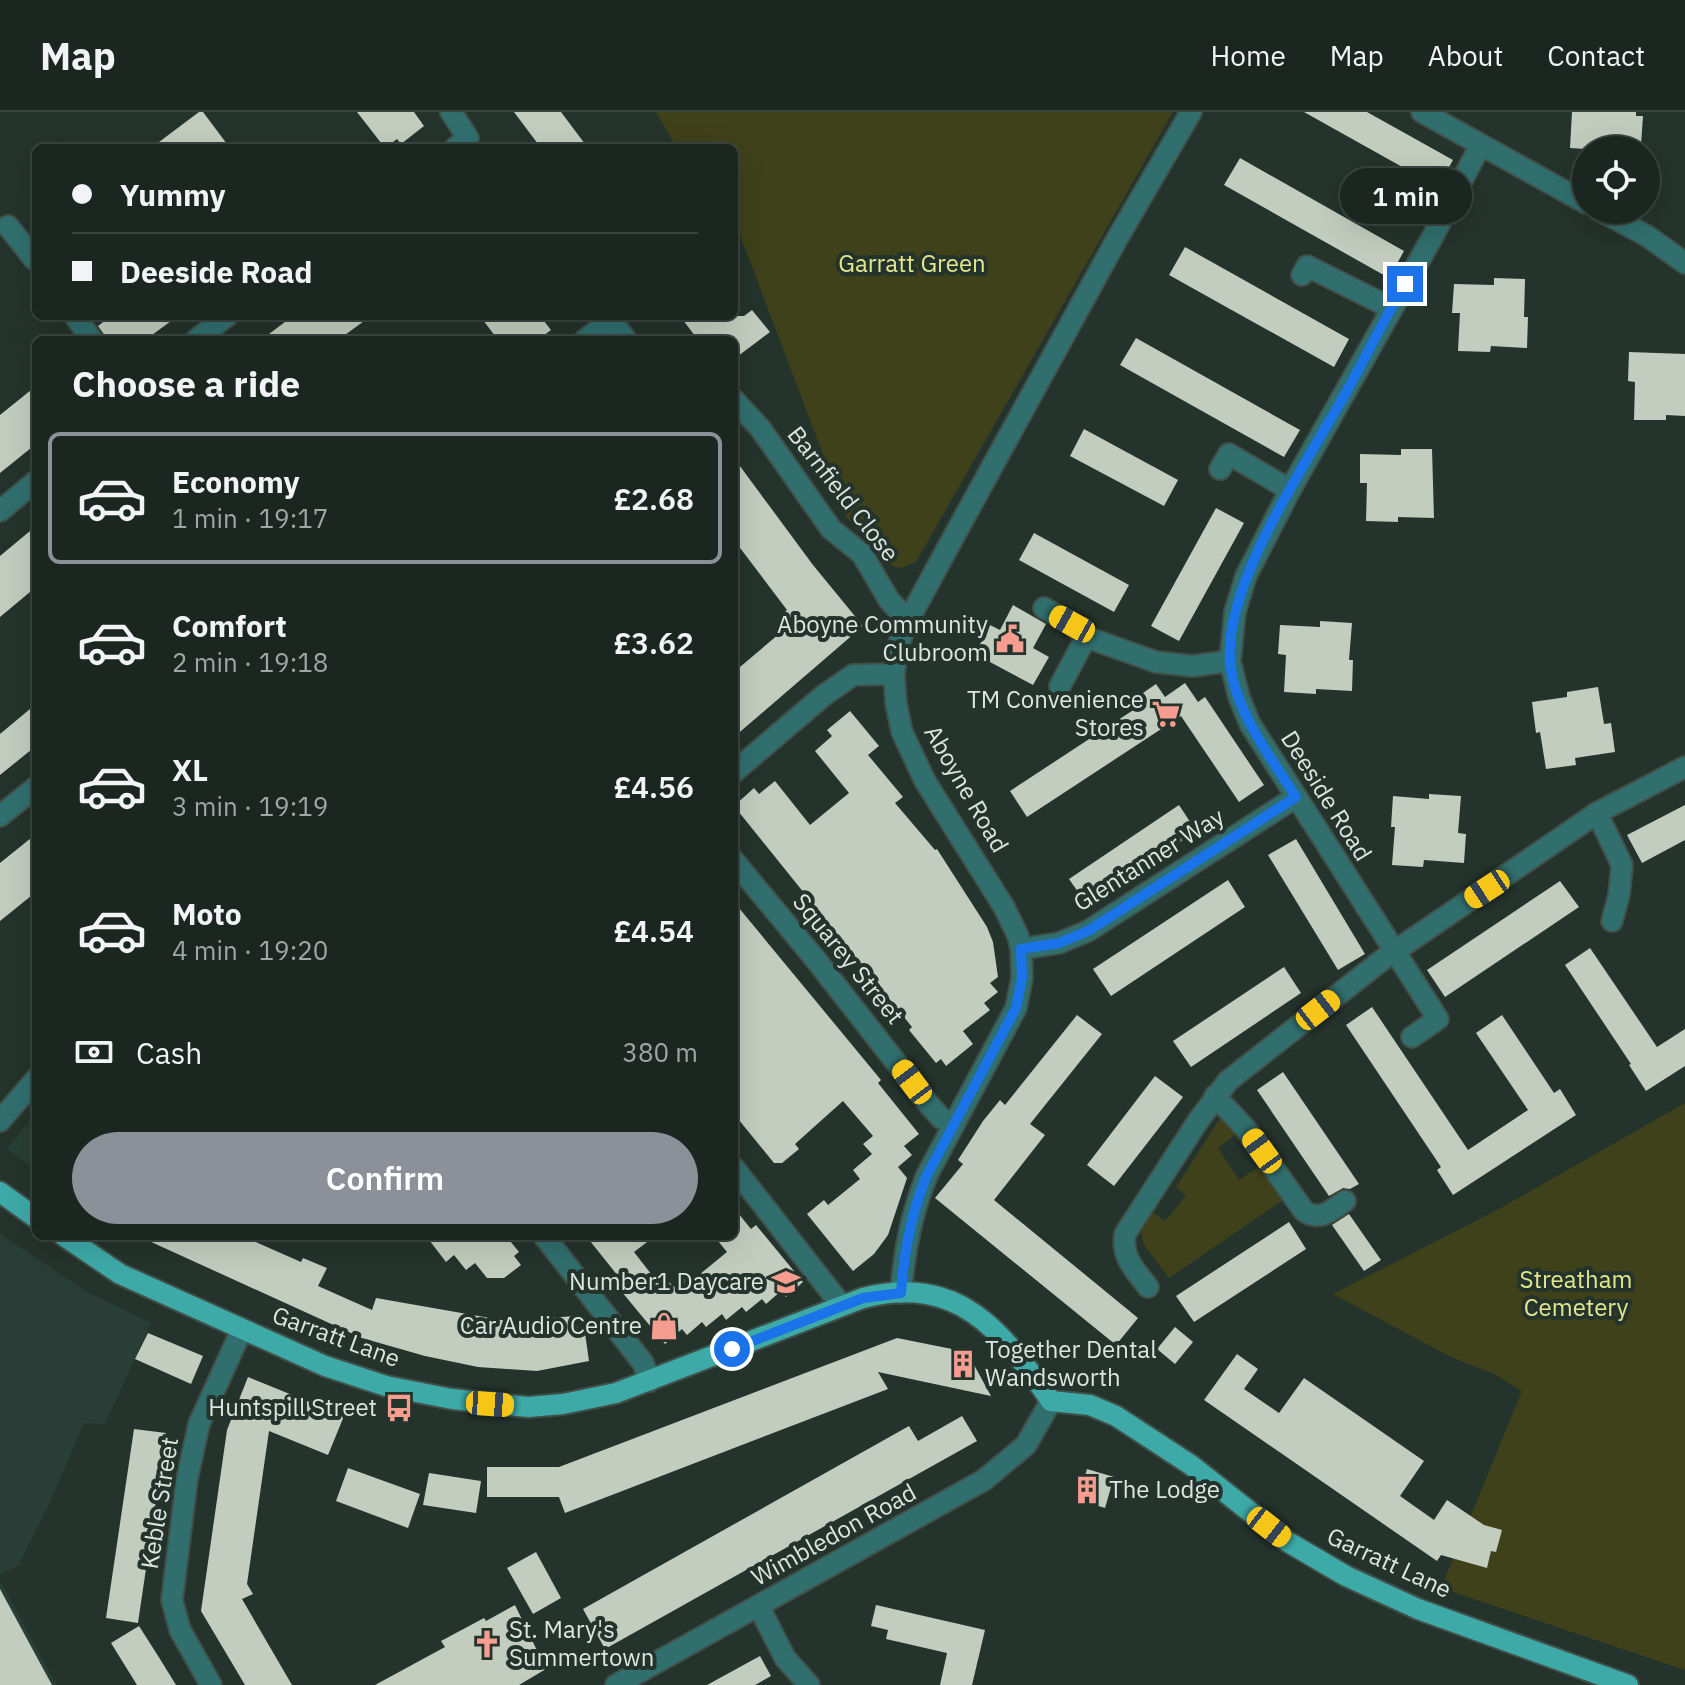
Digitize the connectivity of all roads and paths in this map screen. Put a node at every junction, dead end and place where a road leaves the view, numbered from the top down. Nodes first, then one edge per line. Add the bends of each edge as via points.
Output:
1 (451, 112) edge
2 (1191, 112) edge
3 (1422, 112) edge
4 (467, 144) edge
5 (1480, 146) junction
6 (1572, 195) edge
7 (1625, 224) edge
8 (8, 226) dead end
9 (32, 255) edge
10 (1685, 263) edge
11 (1302, 275) dead end
12 (1391, 308) junction
13 (222, 320) edge
14 (607, 320) edge
15 (611, 320) edge
16 (201, 336) edge
17 (589, 336) edge
18 (623, 336) edge
19 (738, 404) edge
20 (1220, 469) dead end
21 (32, 484) edge
22 (1290, 490) junction
23 (0, 511) edge
24 (1044, 608) dead end
25 (908, 621) junction
26 (1086, 637) junction
27 (1230, 661) junction
28 (894, 674) junction
29 (1060, 686) dead end
30 (1685, 767) edge
31 (738, 769) edge
32 (32, 790) edge
33 (1296, 797) junction
34 (1597, 813) junction
35 (0, 816) edge
36 (738, 866) edge
37 (1612, 921) dead end
38 (1021, 949) junction
39 (1394, 952) junction
40 (1412, 1037) dead end
41 (32, 1084) edge
42 (1215, 1096) junction
43 (0, 1121) edge
44 (954, 1124) junction
45 (738, 1173) edge
46 (0, 1192) edge
47 (1345, 1201) dead end
48 (32, 1215) edge
49 (70, 1240) edge
50 (547, 1240) edge
51 (1148, 1287) dead end
52 (901, 1293) junction
53 (842, 1306) junction
54 (242, 1329) junction
55 (650, 1381) junction
56 (1051, 1401) junction
57 (759, 1607) junction
58 (211, 1685) edge
59 (616, 1685) edge
60 (809, 1685) edge
61 (1628, 1685) edge

1 - 4 street
2 - 25 street, Aboyne Road
3 - 5 street
5 - 6 street
5 - 12 street, Deeside Road
7 - 10 street
8 - 9 street
11 - 12 street via 1307,266
12 - 22 street, Deeside Road
13 - 16 street
14 - 17 street
15 - 18 street
19 - 25 street, Barnfield Close via 831,529 862,554
20 - 22 street via 1229,454
21 - 23 street
22 - 27 street, Deeside Road via 1246,576 1235,612
24 - 26 street
25 - 28 street, Aboyne Road
26 - 27 street via 1156,662 1192,666
26 - 29 street
27 - 33 street, Deeside Road via 1250,724
28 - 31 street via 853,675
28 - 38 street, Aboyne Road via 902,732 925,781 1004,907
30 - 34 street
32 - 35 street
33 - 38 street, Glentanner Way via 1088,931 1059,943
33 - 39 street, Deeside Road
34 - 37 street via 1622,865
34 - 39 street
36 - 44 street, Squarey Street via 927,1102
38 - 44 street, Aboyne Road via 1016,1008
39 - 40 street, Deeside Road via 1438,1019
39 - 42 street
41 - 43 street
42 - 47 street via 1245,1128 1304,1211 1321,1216
42 - 51 street via 1125,1234 1125,1256
44 - 52 street, Aboyne Road via 916,1202 903,1255
45 - 53 street
46 - 48 main road
49 - 54 main road, Garratt Lane via 120,1274
50 - 55 street via 643,1363
52 - 53 main road, Garratt Lane
52 - 56 main road, Garratt Lane via 948,1298 971,1310 1023,1361
53 - 55 main road, Garratt Lane
54 - 55 main road, Garratt Lane via 360,1379 490,1404 563,1404
54 - 58 street, Keble Street via 199,1424 172,1600 180,1630
56 - 57 street, Wimbledon Road via 1026,1445 984,1480
56 - 61 main road, Garratt Lane via 1090,1405 1142,1432 1288,1542 1346,1576 1418,1609
57 - 59 street, Wimbledon Road
57 - 60 street via 785,1658

